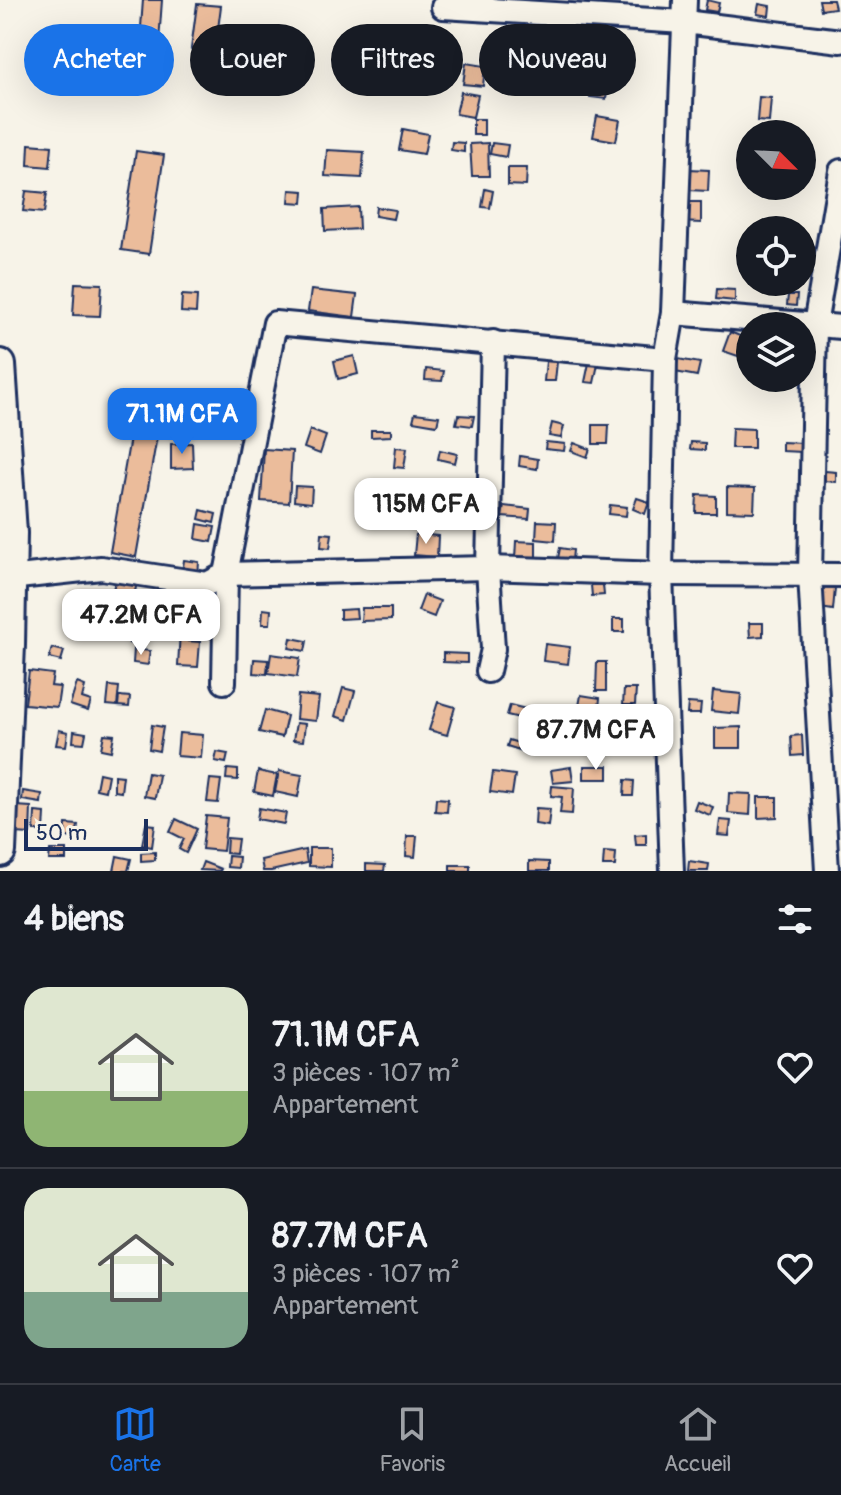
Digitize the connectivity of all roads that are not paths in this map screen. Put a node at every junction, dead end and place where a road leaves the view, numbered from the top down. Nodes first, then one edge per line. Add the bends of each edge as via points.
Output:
1 (443, 7) dead end
2 (684, 11) edge
3 (841, 41) edge
4 (841, 171) edge
5 (673, 313) junction
6 (736, 318) edge
7 (816, 319) edge
8 (816, 325) edge
9 (841, 327) edge
10 (493, 342) junction
11 (665, 359) junction
12 (0, 365) edge
13 (814, 392) edge
14 (488, 568) junction
15 (226, 574) junction
16 (661, 574) junction
17 (810, 575) junction
18 (841, 575) edge
19 (5, 580) edge
20 (488, 671) dead end
21 (224, 682) dead end
22 (0, 851) edge
23 (672, 871) edge
24 (827, 871) edge

1 - 2 street
2 - 3 street
2 - 5 street
4 - 7 street
5 - 6 street
5 - 11 street
8 - 9 street
10 - 11 street
10 - 14 street
10 - 15 street via 275,323
11 - 16 street
12 - 19 main road via 11,533
13 - 17 street
14 - 15 street
14 - 16 street
14 - 20 street via 493,649
15 - 19 street via 207,584 101,568
15 - 21 street
16 - 17 street
16 - 23 street
17 - 18 street
17 - 24 street
19 - 22 main road via 9,645

